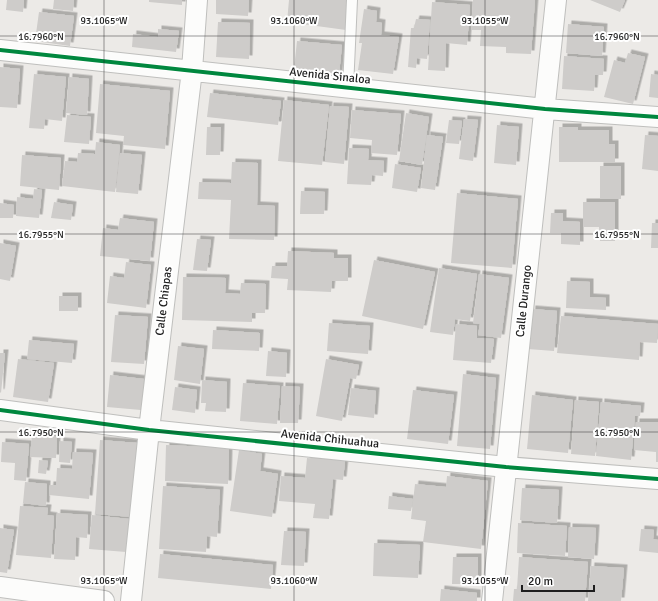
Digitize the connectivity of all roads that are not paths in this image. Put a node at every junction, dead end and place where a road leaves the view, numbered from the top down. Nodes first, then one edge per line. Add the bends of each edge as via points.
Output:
1 (197, 0) edge
2 (352, 0) edge
3 (556, 0) edge
4 (0, 50) edge
5 (192, 70) junction
6 (348, 88) junction
7 (545, 109) junction
8 (658, 117) edge
9 (0, 410) edge
10 (149, 430) junction
11 (506, 467) junction
12 (658, 479) edge
13 (0, 587) edge
14 (104, 601) edge
15 (131, 601) edge
16 (492, 601) edge

1 - 5 street, Calle Chiapas
2 - 6 lane
3 - 7 street, Calle Durango
4 - 5 street, Avenida Sinaloa
5 - 6 street, Avenida Sinaloa
5 - 10 street, Calle Chiapas
6 - 7 street, Avenida Sinaloa
7 - 8 street, Avenida Sinaloa
7 - 11 street, Calle Durango
9 - 10 street, Avenida Chihuahua
10 - 11 street, Avenida Chihuahua
10 - 15 street, Calle Chiapas
11 - 12 street, Avenida Chihuahua
11 - 16 street, Calle Durango
13 - 14 street

